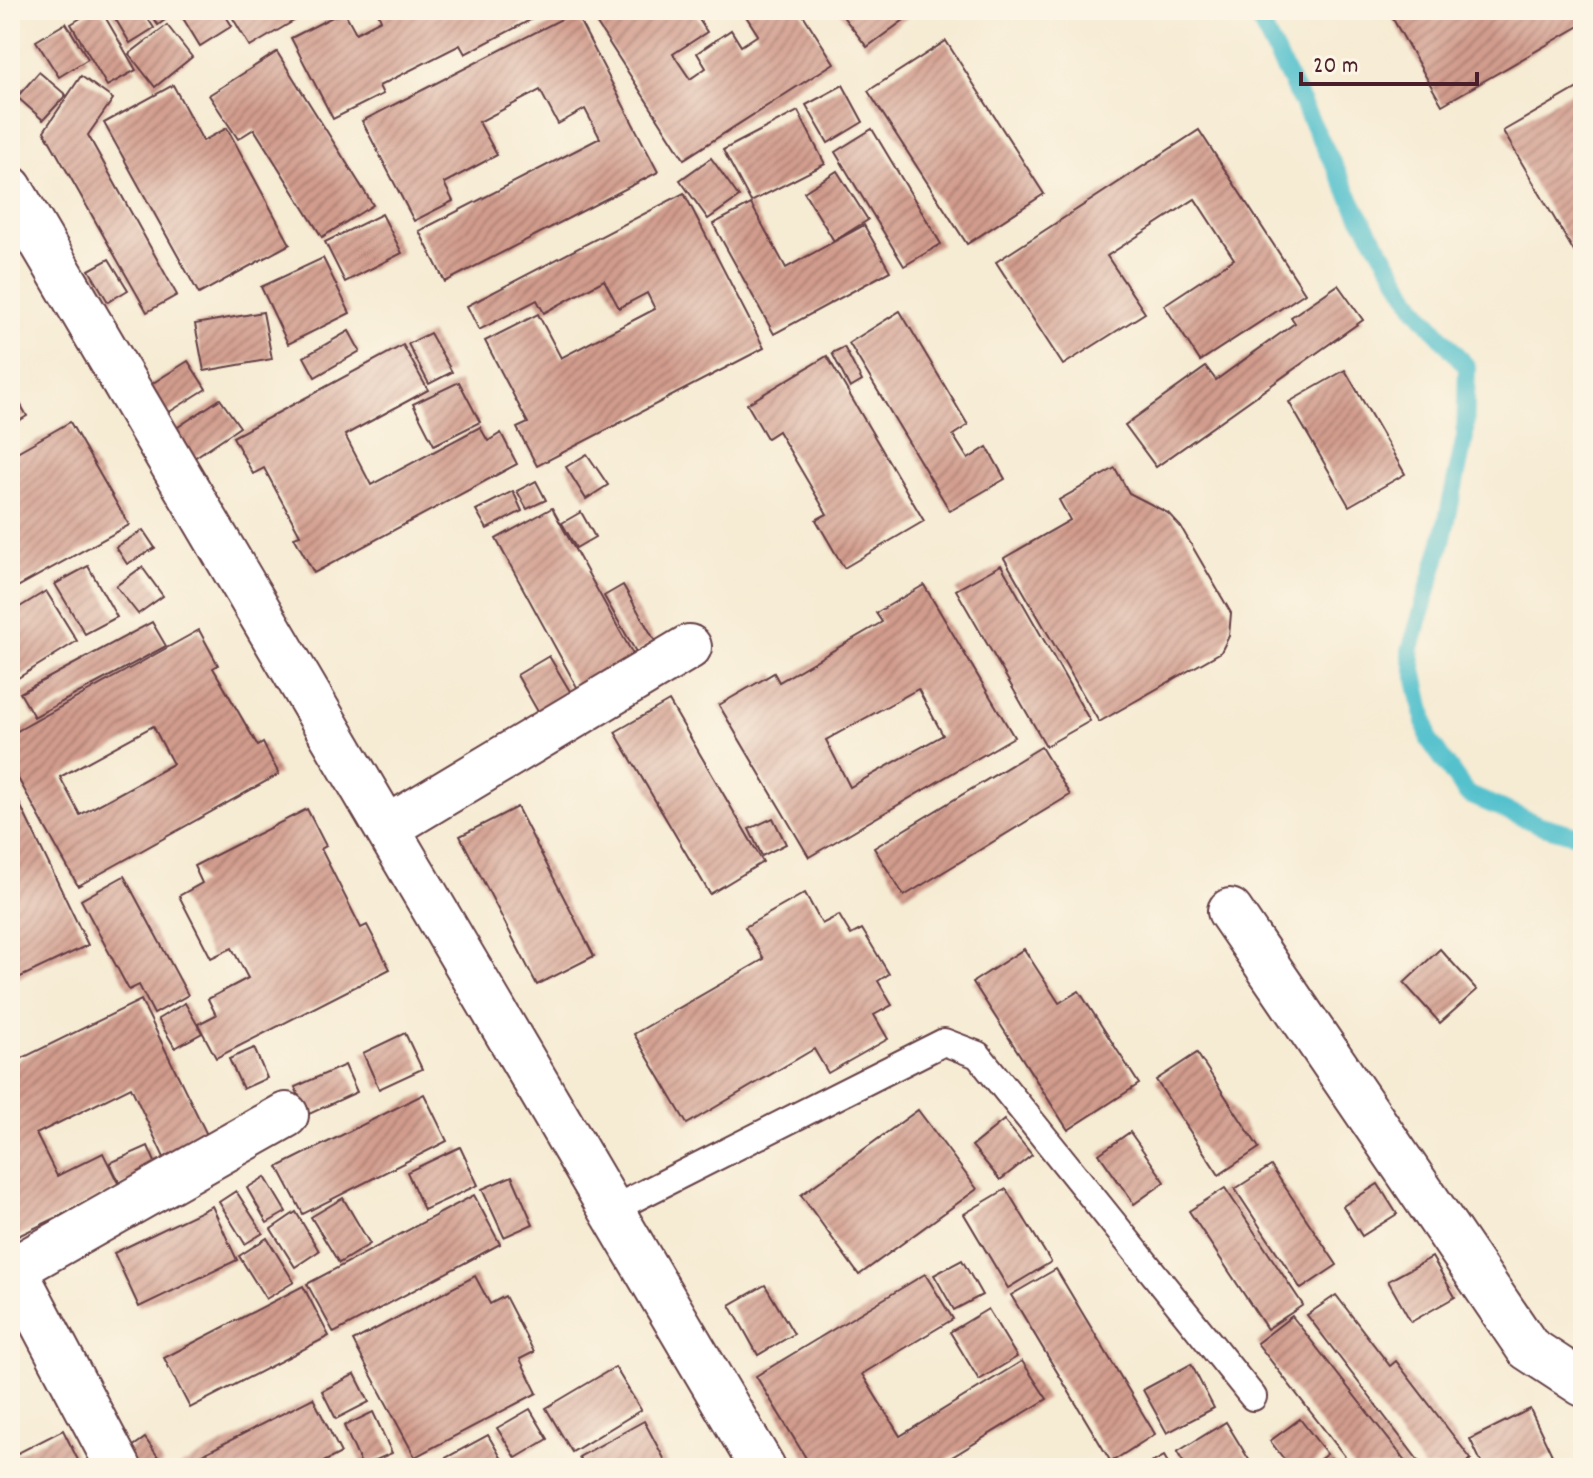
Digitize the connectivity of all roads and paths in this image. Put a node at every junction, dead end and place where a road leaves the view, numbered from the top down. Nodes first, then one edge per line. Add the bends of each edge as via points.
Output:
1 (10, 188) edge
2 (689, 647) dead end
3 (387, 828) junction
4 (1230, 911) dead end
5 (286, 1115) dead end
6 (611, 1210) junction
7 (12, 1265) edge
8 (1583, 1384) edge
9 (1253, 1397) dead end
10 (119, 1468) edge
11 (763, 1468) edge

1 - 3 street
2 - 3 street
3 - 6 street
4 - 8 street via 1528,1348
5 - 7 street
6 - 9 lane via 944,1042 978,1055
6 - 11 street
7 - 10 street

